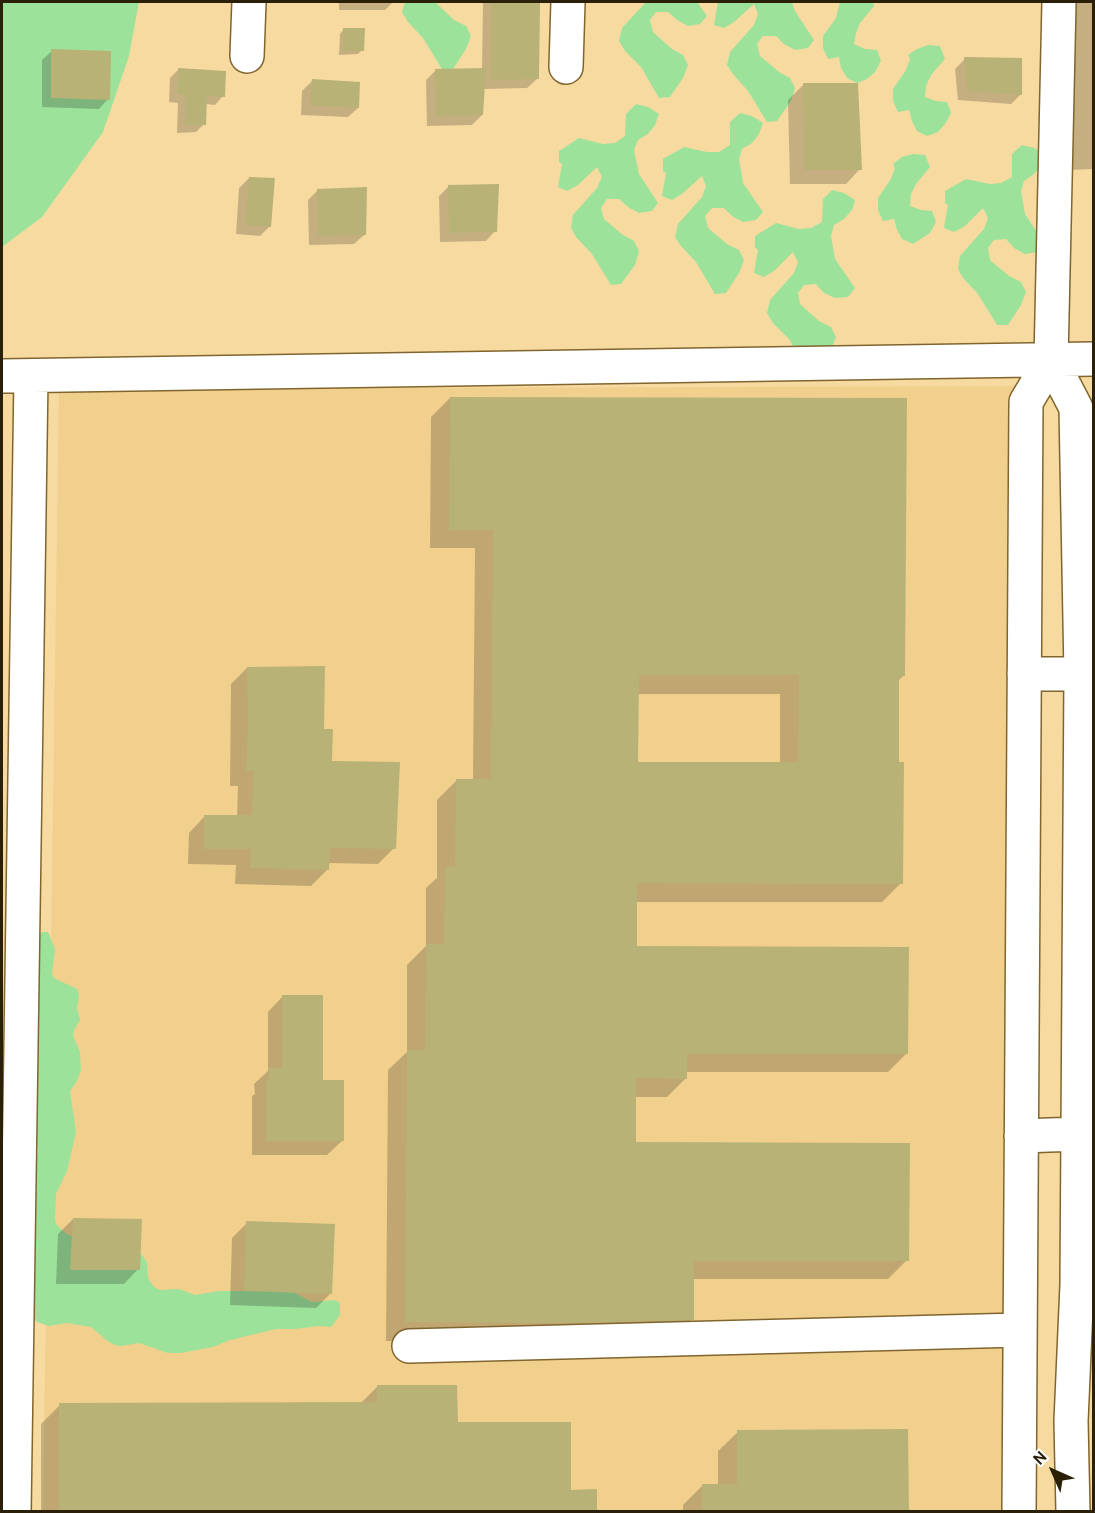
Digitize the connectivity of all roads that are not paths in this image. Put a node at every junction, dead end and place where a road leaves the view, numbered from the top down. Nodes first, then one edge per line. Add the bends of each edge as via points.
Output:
1 (249, 2) edge
2 (568, 2) edge
3 (1059, 2) edge
4 (247, 56) dead end
5 (566, 67) dead end
6 (1094, 359) edge
7 (1051, 360) junction
8 (16, 376) edge
9 (1085, 408) edge
10 (1024, 674) junction
11 (1087, 674) edge
12 (1086, 984) edge
13 (1078, 1134) junction
14 (1021, 1136) junction
15 (1085, 1285) edge
16 (1019, 1330) junction
17 (409, 1346) dead end
18 (1019, 1384) junction
19 (1071, 1421) junction
20 (14, 1512) edge
21 (1019, 1512) edge
22 (1074, 1512) edge

1 - 4 street
2 - 5 street
3 - 7 street
6 - 7 street
7 - 8 street
7 - 9 street
7 - 10 street via 1026,402
8 - 20 street
9 - 11 street
10 - 11 street
10 - 14 street
11 - 12 street
12 - 13 street
13 - 14 street
13 - 15 street
14 - 16 street
15 - 19 street
16 - 17 street
16 - 18 street
18 - 19 street
18 - 21 street
19 - 22 street

